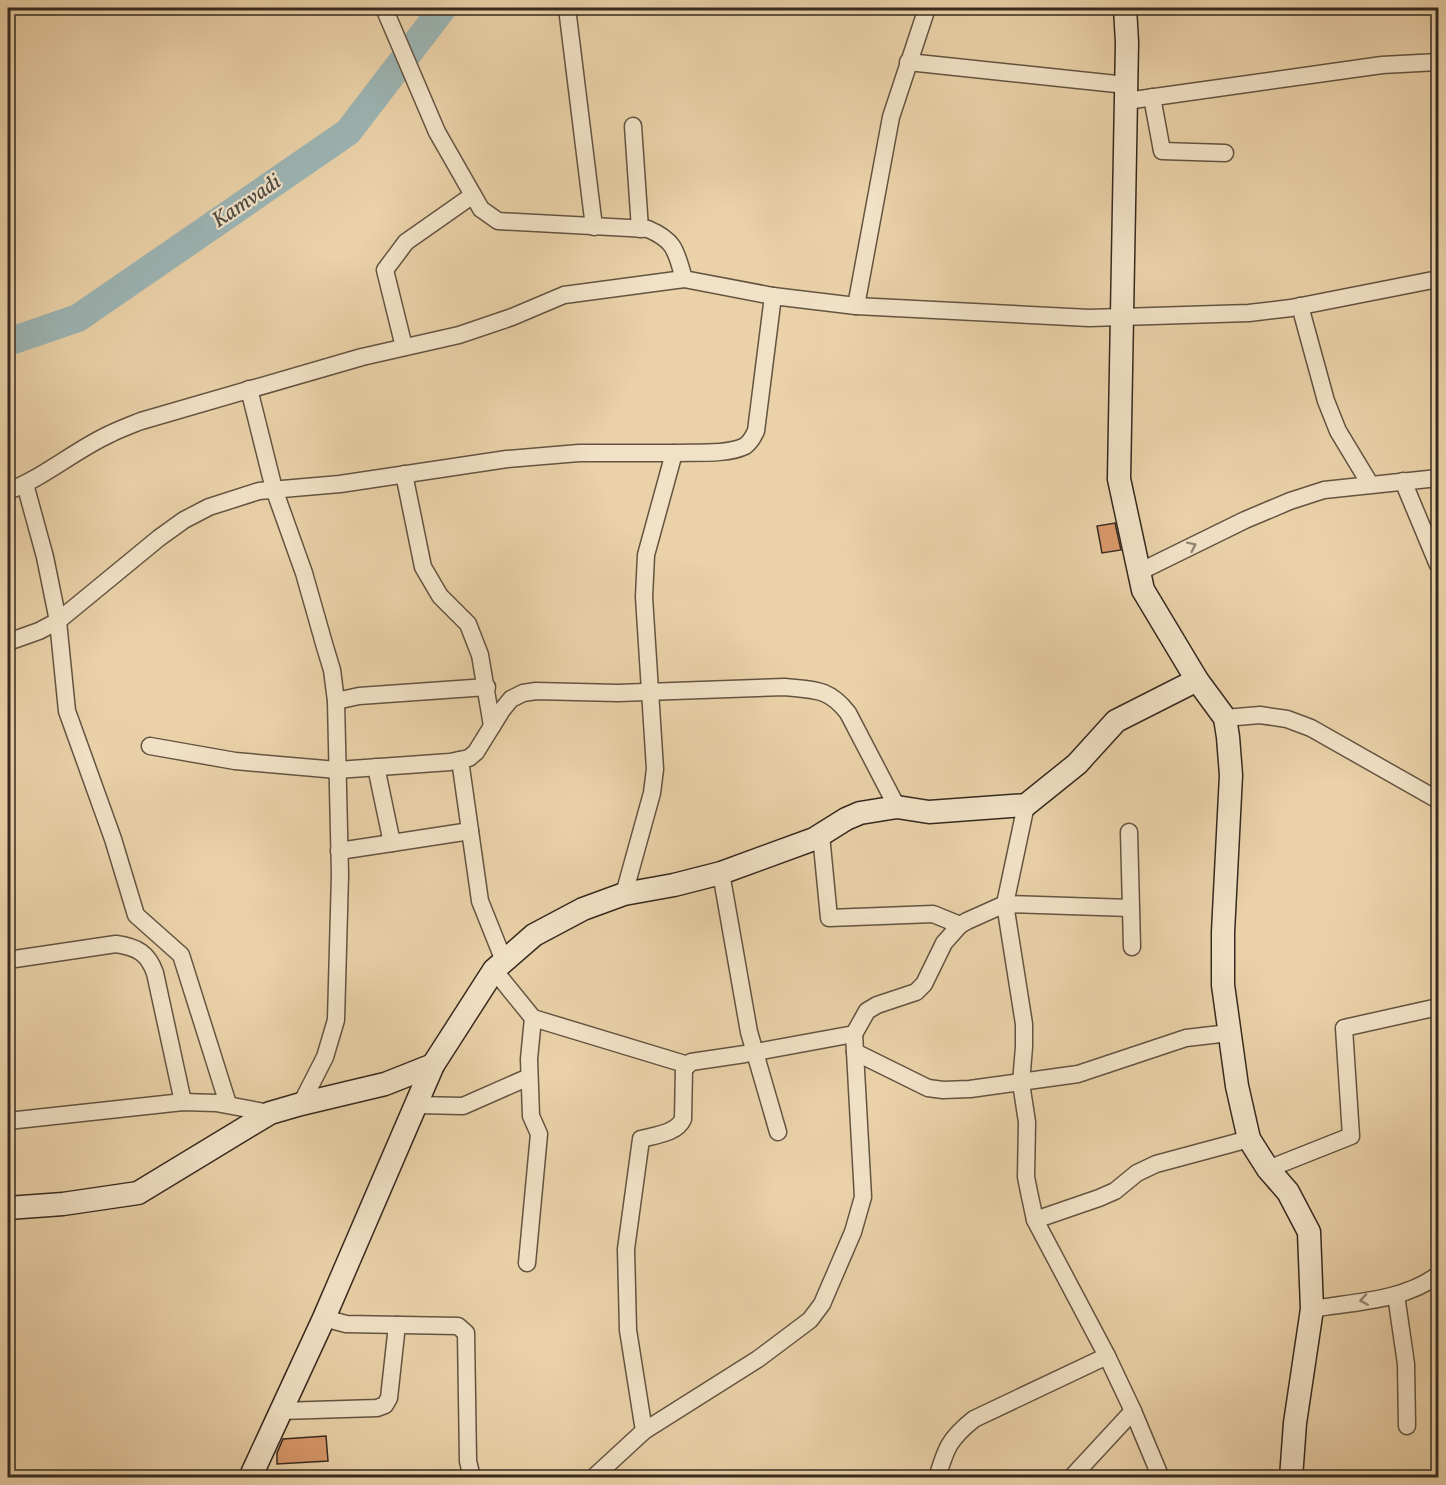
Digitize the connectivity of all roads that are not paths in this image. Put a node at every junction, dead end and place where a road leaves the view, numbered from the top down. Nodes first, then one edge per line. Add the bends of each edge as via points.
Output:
1 (384, 8) edge
2 (567, 8) edge
3 (927, 8) edge
4 (1125, 8) edge
5 (908, 62) junction
6 (1438, 62) edge
7 (1126, 93) junction
8 (1152, 97) junction
9 (633, 126) dead end
10 (1225, 153) dead end
11 (473, 195) junction
12 (594, 227) junction
13 (640, 229) junction
14 (684, 279) junction
15 (1438, 279) edge
16 (773, 296) junction
17 (856, 306) junction
18 (1300, 306) junction
19 (1122, 317) junction
20 (404, 347) junction
21 (249, 389) junction
22 (674, 453) junction
23 (404, 474) junction
24 (1438, 478) edge
25 (1403, 481) junction
26 (25, 484) junction
27 (1370, 484) junction
28 (274, 489) junction
29 (8, 491) edge
30 (1438, 565) edge
31 (1139, 572) junction
32 (58, 621) junction
33 (8, 642) edge
34 (1197, 680) junction
35 (487, 687) junction
36 (651, 691) junction
37 (336, 701) junction
38 (1225, 718) junction
39 (492, 726) junction
40 (150, 746) dead end
41 (460, 760) junction
42 (376, 767) junction
43 (337, 770) junction
44 (1438, 800) edge
45 (1026, 805) junction
46 (897, 807) junction
47 (470, 831) junction
48 (1129, 831) dead end
49 (821, 835) junction
50 (392, 843) junction
51 (339, 851) junction
52 (721, 873) junction
53 (624, 894) junction
54 (1005, 904) junction
55 (1130, 908) junction
56 (960, 925) junction
57 (1132, 947) dead end
58 (8, 960) edge
59 (499, 965) junction
60 (1438, 1007) edge
61 (533, 1018) junction
62 (854, 1034) junction
63 (1229, 1034) junction
64 (756, 1052) junction
65 (855, 1053) junction
66 (433, 1065) junction
67 (688, 1065) junction
68 (529, 1077) junction
69 (1021, 1083) junction
70 (183, 1102) junction
71 (228, 1104) junction
72 (301, 1104) junction
73 (416, 1105) junction
74 (270, 1113) junction
75 (8, 1121) edge
76 (778, 1132) dead end
77 (1249, 1139) junction
78 (1268, 1169) junction
79 (8, 1208) edge
80 (1035, 1220) junction
81 (527, 1263) dead end
82 (1438, 1275) edge
83 (1396, 1295) junction
84 (1312, 1309) junction
85 (324, 1318) junction
86 (397, 1325) junction
87 (1107, 1356) junction
88 (281, 1411) junction
89 (1133, 1411) junction
90 (1407, 1426) dead end
91 (644, 1431) junction
92 (250, 1478) edge
93 (472, 1478) edge
94 (593, 1478) edge
95 (937, 1478) edge
96 (1071, 1478) edge
97 (1161, 1478) edge
98 (1291, 1478) edge

1 - 11 street via 437,132
2 - 12 street
3 - 5 street
4 - 7 street
5 - 7 street
5 - 17 street via 891,117
6 - 8 street via 1382,65
7 - 8 street
7 - 19 street
8 - 10 street via 1162,151
9 - 13 street
11 - 12 street via 481,209 498,221
11 - 20 street via 406,242 385,270
12 - 13 street
13 - 14 street via 659,234 674,246
14 - 16 street
14 - 20 street via 564,295 459,335
15 - 18 street
16 - 17 street
16 - 22 street via 752,440 733,450
17 - 19 street
18 - 19 street via 1249,313
18 - 27 street via 1326,401
19 - 31 street via 1119,478
20 - 21 street
21 - 26 street via 109,434
21 - 28 street
22 - 23 street via 579,453
22 - 36 street via 646,555 644,597
23 - 28 street
23 - 35 street via 423,567 440,596 468,624
24 - 25 street
25 - 27 street
25 - 30 street
26 - 29 street
26 - 32 street
31 -> 27 street via 1290,501 1324,490
28 - 32 street via 219,504 184,520
28 - 37 street via 326,647
31 - 34 street via 1143,590
32 - 33 street
32 - 71 street via 67,711 136,915 181,955
34 - 38 street
34 - 45 street via 1116,722 1077,764
35 - 37 street
35 - 39 street
36 - 39 street via 529,692 512,699
36 - 46 street via 785,687 828,694 848,713
36 - 53 street via 652,793
37 - 43 street
38 - 44 street via 1260,715 1311,728
38 - 63 street via 1231,775 1223,932
39 - 41 street via 476,752
40 - 43 street via 235,761
41 - 42 street
41 - 47 street
42 - 43 street
42 - 50 street
43 - 51 street
45 - 46 street via 929,812
45 - 54 street
46 - 49 street via 860,813
47 - 50 street
47 - 59 street via 480,901
48 - 55 street
49 - 52 street
49 - 56 street via 829,918 933,914
50 - 51 street
51 - 72 street via 336,1020 325,1057
52 - 53 street
52 - 64 street
53 - 59 street via 583,909 534,935
54 - 55 street
54 - 56 street
54 - 69 street via 1024,1024
55 - 57 street
56 - 62 street via 944,943 924,984 916,992 867,1011
58 - 70 street via 116,944 145,954 155,973
59 - 61 street
59 - 66 street
60 - 78 street via 1344,1028 1351,1136
61 - 67 street
61 - 68 street
62 - 64 street
62 - 65 street
63 - 69 street via 1186,1038 1078,1074
63 - 77 street
64 - 67 street via 701,1059
64 - 76 street
65 - 69 street via 935,1089
65 - 91 street via 863,1197 853,1232 822,1304 810,1320 758,1359
66 - 72 street via 385,1084
66 - 73 street
67 - 91 street via 684,1069 680,1125 642,1139 626,1249 628,1330
68 - 73 street via 463,1106
68 - 81 street via 531,1116 539,1134
69 - 80 street via 1027,1122 1026,1177
70 - 71 street
70 - 75 street
71 - 74 street
72 - 74 street
73 - 85 street
74 - 79 street via 138,1193
77 - 78 street
77 - 80 street via 1156,1164 1115,1191
78 - 84 street via 1288,1192 1309,1232
80 - 87 street
82 - 83 street
83 -> 84 street
83 - 90 street via 1406,1364
84 - 98 street
85 - 86 street
85 - 88 street
86 - 88 street via 386,1406
86 - 93 street via 458,1326 466,1333 468,1461
87 - 89 street
87 - 95 street via 974,1419 946,1448
88 - 92 street
89 - 96 street
89 - 97 street
91 - 94 street

